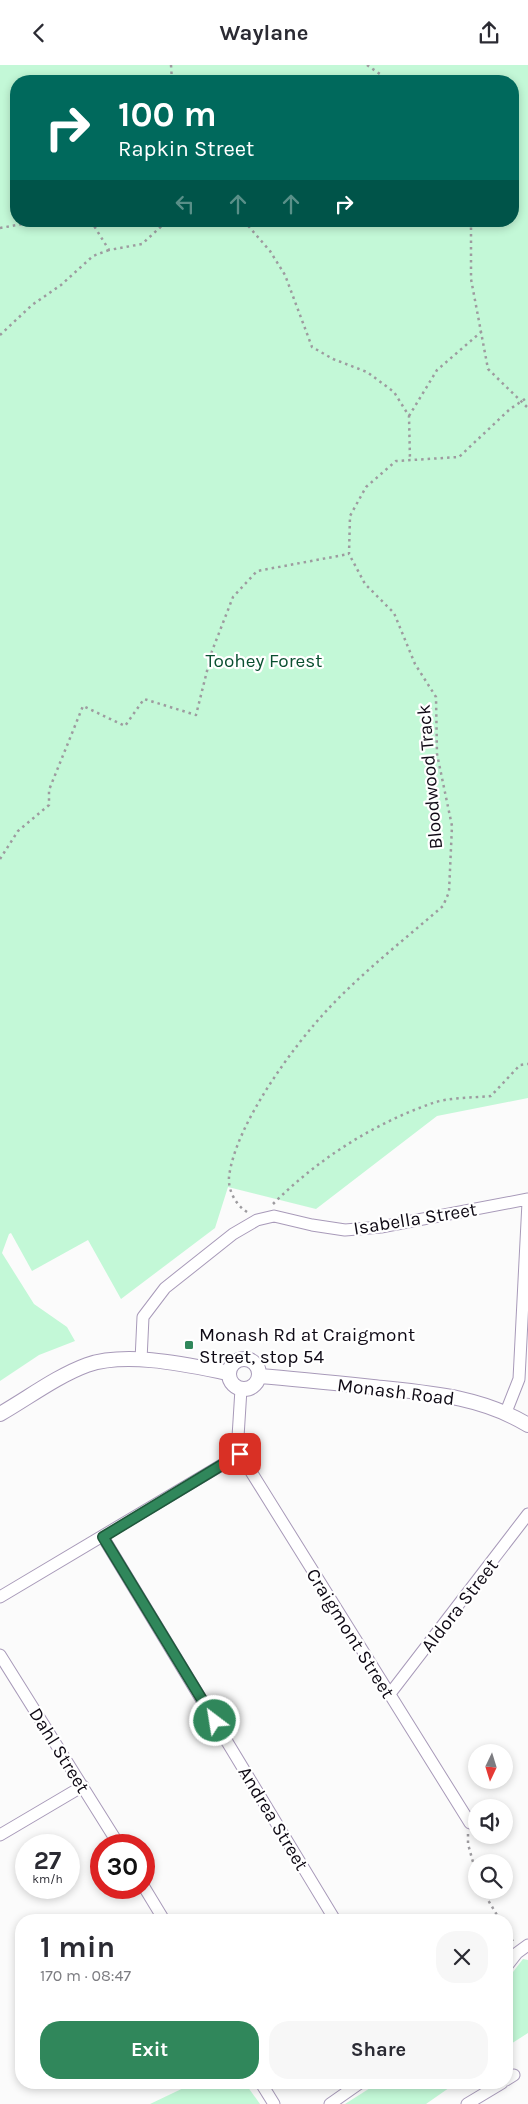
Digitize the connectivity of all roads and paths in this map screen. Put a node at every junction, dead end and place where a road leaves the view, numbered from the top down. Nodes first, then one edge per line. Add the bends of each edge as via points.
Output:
1 (367, 65) edge
2 (381, 75) edge
3 (95, 227) edge
4 (160, 227) edge
5 (249, 227) edge
6 (471, 227) edge
7 (109, 250) junction
8 (481, 332) junction
9 (0, 335) edge
10 (528, 397) edge
11 (523, 402) junction
12 (528, 408) edge
13 (408, 416) junction
14 (410, 460) junction
15 (349, 553) junction
16 (0, 859) edge
17 (528, 1064) edge
18 (528, 1201) edge
19 (257, 1220) junction
20 (140, 1360) junction
21 (229, 1373) junction
22 (259, 1376) junction
23 (241, 1389) junction
24 (506, 1412) junction
25 (0, 1414) edge
26 (528, 1425) edge
27 (240, 1454) junction
28 (528, 1514) edge
29 (103, 1537) junction
30 (0, 1597) edge
31 (0, 1655) edge
32 (389, 1695) junction
33 (83, 1786) junction
34 (468, 1820) edge
35 (112, 1834) edge
36 (0, 1835) edge
37 (151, 1899) edge
38 (487, 1899) edge
39 (160, 1914) edge
40 (330, 1914) edge
41 (496, 1914) edge
42 (528, 1945) edge
43 (513, 1958) edge
44 (265, 2089) edge
45 (351, 2089) edge
46 (492, 2089) edge
47 (274, 2104) edge
48 (330, 2104) edge
49 (467, 2104) edge

1 - 2 path
3 - 7 path
4 - 7 path via 142,244
5 - 13 path via 285,275 312,347 332,359 367,372 394,392
6 - 8 path via 472,279
7 - 9 path via 93,255
8 - 11 path via 488,369
8 - 13 path via 437,370
10 - 11 path
11 - 12 path
11 - 14 path via 510,409 459,457
13 - 14 path
14 - 15 path via 396,461 366,487 350,516
15 - 16 path via 258,571 233,597 212,651 196,715 144,699 125,727 83,706 49,790 49,805 18,831
15 - 19 path, Bloodwood Track via 366,584 394,613 415,664 436,697 437,754 452,826 450,892 443,905 329,1008 271,1082 240,1138 229,1178 236,1205
17 - 19 path via 520,1065 490,1096 431,1103 354,1139 295,1182
18 - 19 street, Isabella Street via 381,1227 345,1230 274,1216
18 - 24 street via 519,1379
19 - 20 street, Isabella Street via 233,1234 165,1288 143,1317
20 - 21 street
20 - 25 street via 88,1365
21 - 22 street via 234,1362 246,1359 256,1365
21 - 23 street via 232,1383
22 - 23 street via 253,1386
22 - 24 street, Monash Road via 438,1394 471,1400
23 - 27 street, Craigmont Street
24 - 26 street, Monash Road
27 - 29 street
27 - 32 street, Craigmont Street
28 - 32 street, Aldora Street
29 - 30 street
29 - 40 street, Andrea Street
31 - 33 street, Dahl Street
32 - 34 street, Craigmont Street
33 - 35 street, Dahl Street
33 - 36 street
37 - 39 street
38 - 41 path
42 - 43 street
44 - 47 street
45 - 48 street
46 - 49 street

